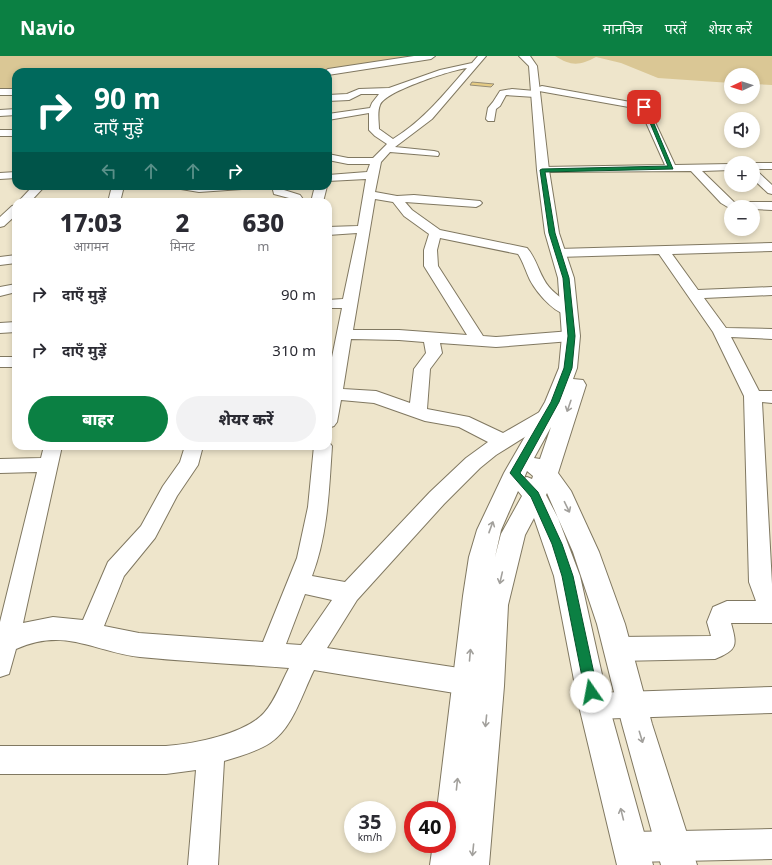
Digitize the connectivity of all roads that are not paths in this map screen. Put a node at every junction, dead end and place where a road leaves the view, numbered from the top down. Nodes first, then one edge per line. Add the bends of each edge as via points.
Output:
1 (426, 56) edge
2 (523, 56) edge
3 (530, 56) edge
4 (478, 60) edge
5 (332, 71) edge
6 (389, 91) junction
7 (0, 92) edge
8 (12, 92) edge
9 (332, 98) edge
10 (537, 100) junction
11 (374, 110) junction
12 (12, 112) edge
13 (0, 113) edge
14 (332, 117) edge
15 (491, 119) dead end
16 (12, 132) edge
17 (0, 133) edge
18 (390, 146) junction
19 (434, 154) dead end
20 (332, 158) edge
21 (348, 161) junction
22 (376, 161) junction
23 (760, 166) edge
24 (772, 166) edge
25 (693, 167) junction
26 (724, 167) edge
27 (671, 168) junction
28 (547, 170) junction
29 (12, 175) edge
30 (372, 175) junction
31 (0, 176) edge
32 (346, 176) junction
33 (332, 178) edge
34 (760, 180) edge
35 (35, 190) edge
36 (278, 190) edge
37 (772, 191) edge
38 (369, 195) junction
39 (28, 198) edge
40 (297, 198) edge
41 (397, 199) junction
42 (476, 203) dead end
43 (772, 206) edge
44 (12, 212) edge
45 (1, 222) edge
46 (12, 222) edge
47 (364, 229) junction
48 (332, 231) edge
49 (436, 233) junction
50 (772, 247) edge
51 (663, 250) junction
52 (565, 253) junction
53 (12, 260) edge
54 (0, 261) edge
55 (12, 288) edge
56 (772, 291) edge
57 (0, 292) edge
58 (694, 294) junction
59 (350, 303) junction
60 (332, 304) edge
61 (570, 312) junction
62 (722, 332) junction
63 (343, 334) junction
64 (772, 334) edge
65 (572, 336) junction
66 (428, 337) junction
67 (478, 340) junction
68 (0, 362) edge
69 (12, 362) edge
70 (332, 374) edge
71 (334, 394) junction
72 (753, 396) junction
73 (772, 397) edge
74 (332, 403) edge
75 (418, 413) junction
76 (193, 450) edge
77 (323, 450) edge
78 (51, 455) edge
79 (514, 457) junction
80 (0, 466) edge
81 (540, 484) junction
82 (766, 565) edge
83 (299, 583) junction
84 (349, 593) junction
85 (772, 612) edge
86 (5, 634) edge
87 (89, 634) junction
88 (617, 649) junction
89 (270, 654) junction
90 (307, 657) junction
91 (0, 665) edge
92 (479, 684) junction
93 (772, 700) edge
94 (632, 705) junction
95 (594, 706) junction
96 (211, 752) junction
97 (0, 760) edge
98 (772, 844) edge
99 (633, 856) edge
100 (677, 856) edge
101 (203, 865) edge
102 (448, 865) edge
103 (471, 865) edge

1 - 5 street
2 - 10 street via 533,66
3 - 10 street via 541,71
4 - 6 street via 437,72
4 - 18 street via 429,117
6 - 9 street via 360,92 349,97
6 - 11 street via 377,100
7 - 8 street
10 - 15 street via 505,92 501,104 492,108
10 - 27 street via 644,107
10 - 28 street
11 - 14 street
11 - 18 street via 375,132
12 - 13 street
16 - 17 street
18 - 19 street
18 - 22 street
20 - 21 street
21 - 22 street
21 - 32 street
22 - 30 street
23 - 24 street
25 - 26 street
25 - 27 street
25 - 43 street via 731,205
27 - 28 street
28 - 52 street
29 - 31 street
30 - 32 street
30 - 38 street
32 - 33 street
34 - 37 street
35 - 39 street
36 - 40 street
38 - 41 street
38 - 47 street
41 - 42 street
41 - 49 street via 408,213
44 - 45 street
45 - 46 street
47 - 48 street
47 - 59 street
49 - 61 street via 522,251 540,287 554,302
49 - 67 street via 432,240 431,266
50 - 51 street
51 - 52 street
51 - 58 street
52 - 61 street
52 -> 81 street via 581,285 584,304 582,359 577,382
53 - 54 street
55 - 57 street
56 - 58 street
58 - 62 street
59 - 60 street
59 - 63 street
61 - 65 street
62 - 64 street
62 - 72 street
63 - 66 street
63 - 70 street
65 - 67 street via 496,342
65 - 79 street via 568,368 555,402 549,414
66 - 67 street
66 - 75 street via 432,341 434,353 422,369
68 - 69 street
70 - 71 street
71 - 74 street
71 - 75 street via 376,397
72 - 73 street
72 - 82 street
75 - 79 street via 463,421
76 - 87 street via 186,470 171,490 147,532 116,568
77 - 83 street via 318,507 308,558
78 - 80 street
78 - 86 street
79 - 81 street
79 - 84 street via 473,463 436,498
92 -> 79 street via 476,596 482,557
81 -> 88 street via 559,490 575,525 611,624
81 -> 92 street via 513,534 506,556
81 - 95 street via 567,576
82 - 85 street via 760,582
83 - 84 street
83 - 89 street
84 - 90 street
85 - 88 street via 727,612 721,615 719,622 724,640 715,647
86 - 87 street via 54,628
86 - 91 street
87 - 89 street via 138,645
88 - 94 street
89 - 90 street
90 - 92 street
90 - 96 street via 273,723 260,734
102 -> 92 street
92 -> 103 street
93 - 94 street
94 - 95 street
94 -> 100 street
99 -> 95 street
96 - 97 street via 190,758 166,760
96 - 101 street
98 - 100 street
99 - 100 street

